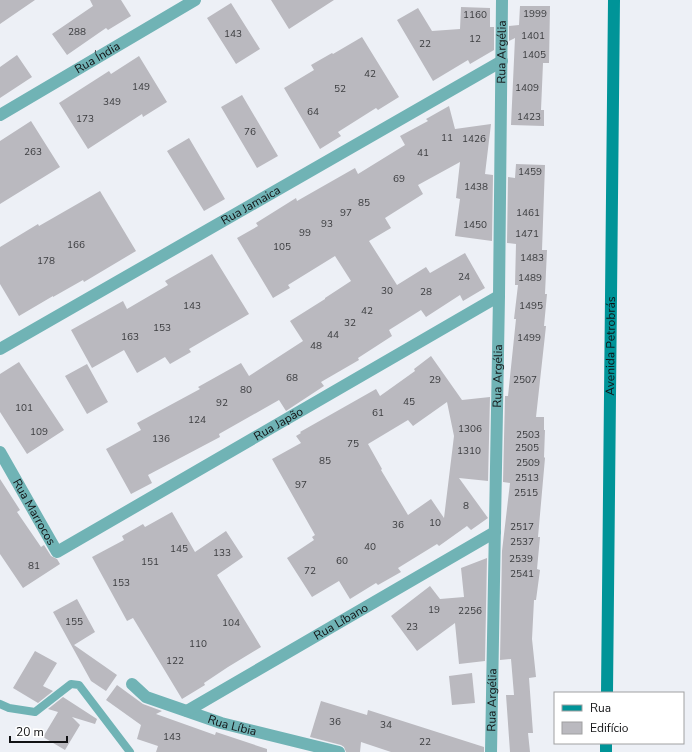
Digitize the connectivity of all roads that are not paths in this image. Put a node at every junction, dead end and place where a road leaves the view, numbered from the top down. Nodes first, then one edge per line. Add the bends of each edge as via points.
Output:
1 (195, 0) edge
2 (502, 0) edge
3 (614, 0) edge
4 (502, 60) junction
5 (0, 116) edge
6 (499, 296) junction
7 (0, 349) edge
8 (0, 452) edge
9 (495, 532) junction
10 (57, 552) joint
11 (132, 684) dead end
12 (607, 692) edge
13 (0, 704) edge
14 (187, 711) junction
15 (130, 752) edge
16 (339, 752) edge
17 (491, 752) edge

1 - 5 street, Rua Índia
2 - 4 street, Rua Argélia
3 - 12 main road, Avenida Petrobrás
4 - 6 street, Rua Argélia
4 - 7 street, Rua Jamaica
6 - 9 street, Rua Argélia
6 - 10 street, Rua Japão
8 - 10 street, Rua Marrocos
9 - 14 street, Rua Líbano
9 - 17 street, Rua Argélia
11 - 14 street, Rua Líbia via 146,697
13 - 15 lane via 35,712 71,684 79,685
14 - 16 street, Rua Líbia via 221,723

